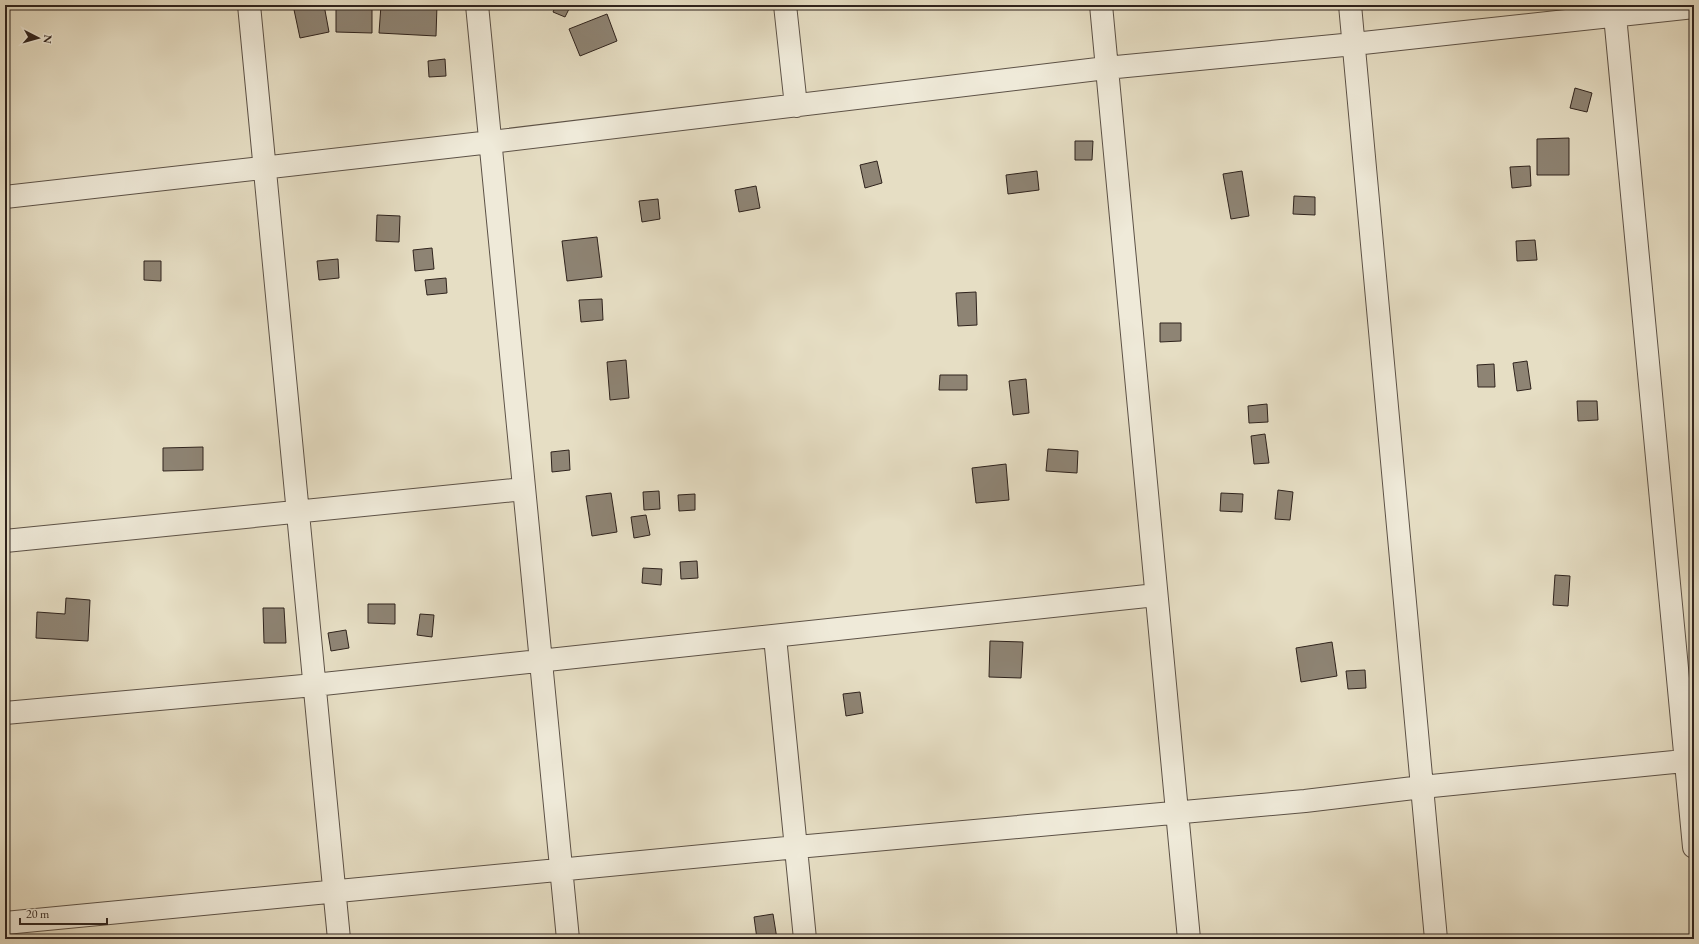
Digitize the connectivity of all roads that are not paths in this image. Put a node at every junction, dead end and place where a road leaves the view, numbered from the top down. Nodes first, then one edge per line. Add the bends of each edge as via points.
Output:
1 (249, 5) edge
2 (477, 5) edge
3 (785, 5) edge
4 (1101, 5) edge
5 (1350, 5) edge
6 (1694, 7) edge
7 (1614, 10) edge
8 (1354, 44) junction
9 (1106, 68) junction
10 (796, 106) junction
11 (491, 142) junction
12 (264, 167) junction
13 (5, 197) edge
14 (524, 489) junction
15 (297, 512) junction
16 (5, 541) edge
17 (1156, 595) junction
18 (775, 637) junction
19 (541, 661) junction
20 (314, 685) junction
21 (5, 713) edge
22 (1689, 761) edge
23 (1422, 787) junction
24 (1177, 812) junction
25 (797, 847) junction
26 (1694, 847) edge
27 (562, 870) junction
28 (334, 892) junction
29 (5, 923) edge
30 (339, 939) edge
31 (568, 939) edge
32 (805, 939) edge
33 (1189, 939) edge
34 (1436, 939) edge

1 - 12 street
2 - 11 street
3 - 10 street
4 - 9 street
5 - 8 street
6 - 7 street
7 - 8 street
7 - 22 street
8 - 9 street
8 - 23 street
9 - 10 street
9 - 17 street
10 - 11 street
11 - 12 street
11 - 14 street
12 - 13 street
12 - 15 street
14 - 15 street
14 - 19 street
15 - 16 street
15 - 20 street
17 - 18 street
17 - 24 street
18 - 19 street
18 - 25 street
19 - 20 street
19 - 27 street
20 - 21 street
20 - 28 street
22 - 23 street
22 - 26 street
23 - 24 street via 1305,801
23 - 34 street
24 - 25 street
24 - 33 street
25 - 27 street
25 - 32 street
27 - 28 street
27 - 31 street
28 - 29 street
28 - 30 street

